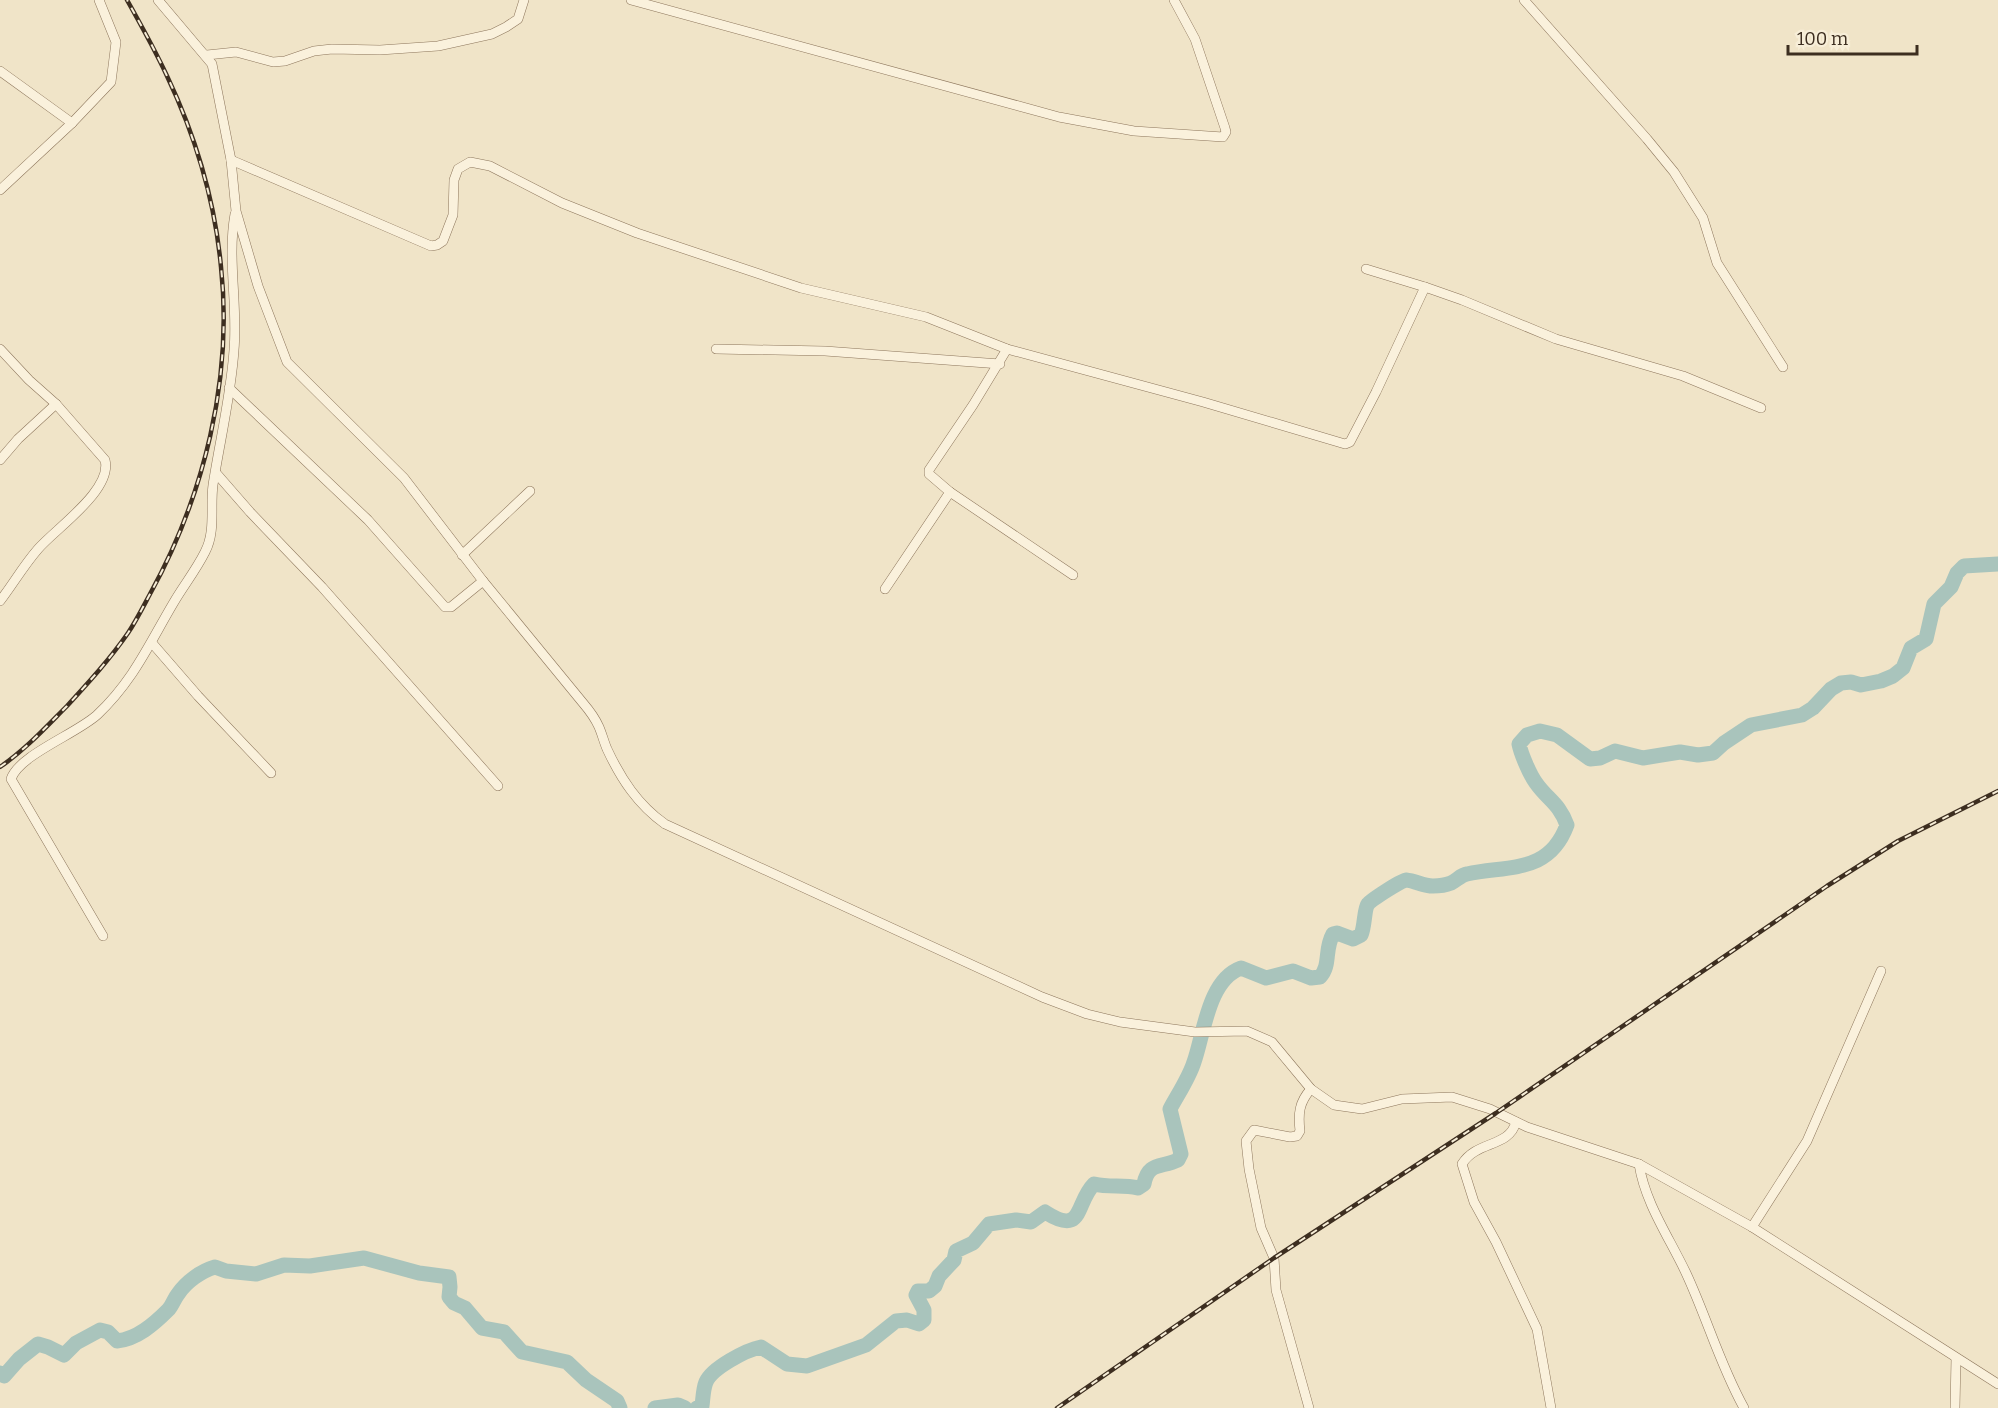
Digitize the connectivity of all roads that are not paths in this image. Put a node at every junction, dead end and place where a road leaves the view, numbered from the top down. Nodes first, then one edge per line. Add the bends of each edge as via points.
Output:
1 (99, 0) edge
2 (159, 0) edge
3 (524, 0) edge
4 (631, 0) edge
5 (1174, 0) edge
6 (1524, 0) edge
7 (207, 55) junction
8 (0, 71) edge
9 (72, 123) junction
10 (231, 160) junction
11 (0, 190) edge
12 (236, 211) junction
13 (1365, 268) dead end
14 (1425, 287) junction
15 (0, 349) edge
16 (716, 349) dead end
17 (1007, 349) junction
18 (1000, 364) junction
19 (1783, 367) dead end
20 (230, 388) junction
21 (56, 404) junction
22 (1761, 408) dead end
23 (0, 460) edge
24 (216, 473) junction
25 (530, 491) dead end
26 (950, 492) junction
27 (462, 555) junction
28 (1073, 575) dead end
29 (483, 581) junction
30 (885, 589) dead end
31 (0, 601) edge
32 (152, 643) junction
33 (271, 773) dead end
34 (498, 786) dead end
35 (103, 936) dead end
36 (1881, 971) dead end
37 (1311, 1089) junction
38 (1516, 1122) junction
39 (1639, 1164) junction
40 (1752, 1227) junction
41 (1956, 1358) junction
42 (1998, 1384) edge
43 (1309, 1408) edge
44 (1551, 1408) edge
45 (1744, 1408) edge
46 (1955, 1408) edge

1 - 9 street via 116,42 111,82
2 - 7 street
3 - 7 street via 518,19 506,27 476,39 438,46 332,49 273,62 236,52
4 - 5 street via 1059,117 1134,132 1223,136 1225,128 1196,39
6 - 19 street via 1674,172 1703,218 1717,263
7 - 10 street
8 - 9 street
9 - 11 street
10 - 12 street
10 - 17 street via 431,246 443,241 453,215 458,170 470,162 490,166 562,204 637,233 801,288 926,317
12 - 20 street via 231,237 234,327
12 - 27 street via 287,362 404,478
13 - 14 street
14 - 17 street via 1376,392 1350,442 1345,444
14 - 22 street via 1556,339 1683,376
15 - 21 street
16 - 18 street via 825,351
17 - 18 street
18 - 26 street via 929,470 931,478
20 - 24 street
20 - 29 street via 368,520 445,606 451,607
21 - 23 street
21 - 31 street via 105,460 105,474 74,516 39,548
24 - 32 street via 213,520 206,551
24 - 34 street
25 - 27 street
26 - 28 street
26 - 30 street
27 - 29 street
29 - 37 street via 584,703 631,791 665,824 1087,1014 1195,1032 1247,1031 1272,1042
32 - 33 street
32 - 35 street via 130,678 96,715 21,764 11,779
36 - 40 street via 1807,1141
37 - 38 street via 1334,1106 1362,1109 1402,1099 1452,1097
37 - 43 street via 1301,1104 1297,1136 1254,1130 1246,1141 1262,1228 1274,1258 1276,1290
38 - 39 street
38 - 44 street via 1514,1131 1477,1149 1462,1164 1474,1202 1537,1329
39 - 40 street
39 - 45 street via 1646,1192
40 - 41 street
41 - 42 street
41 - 46 street

